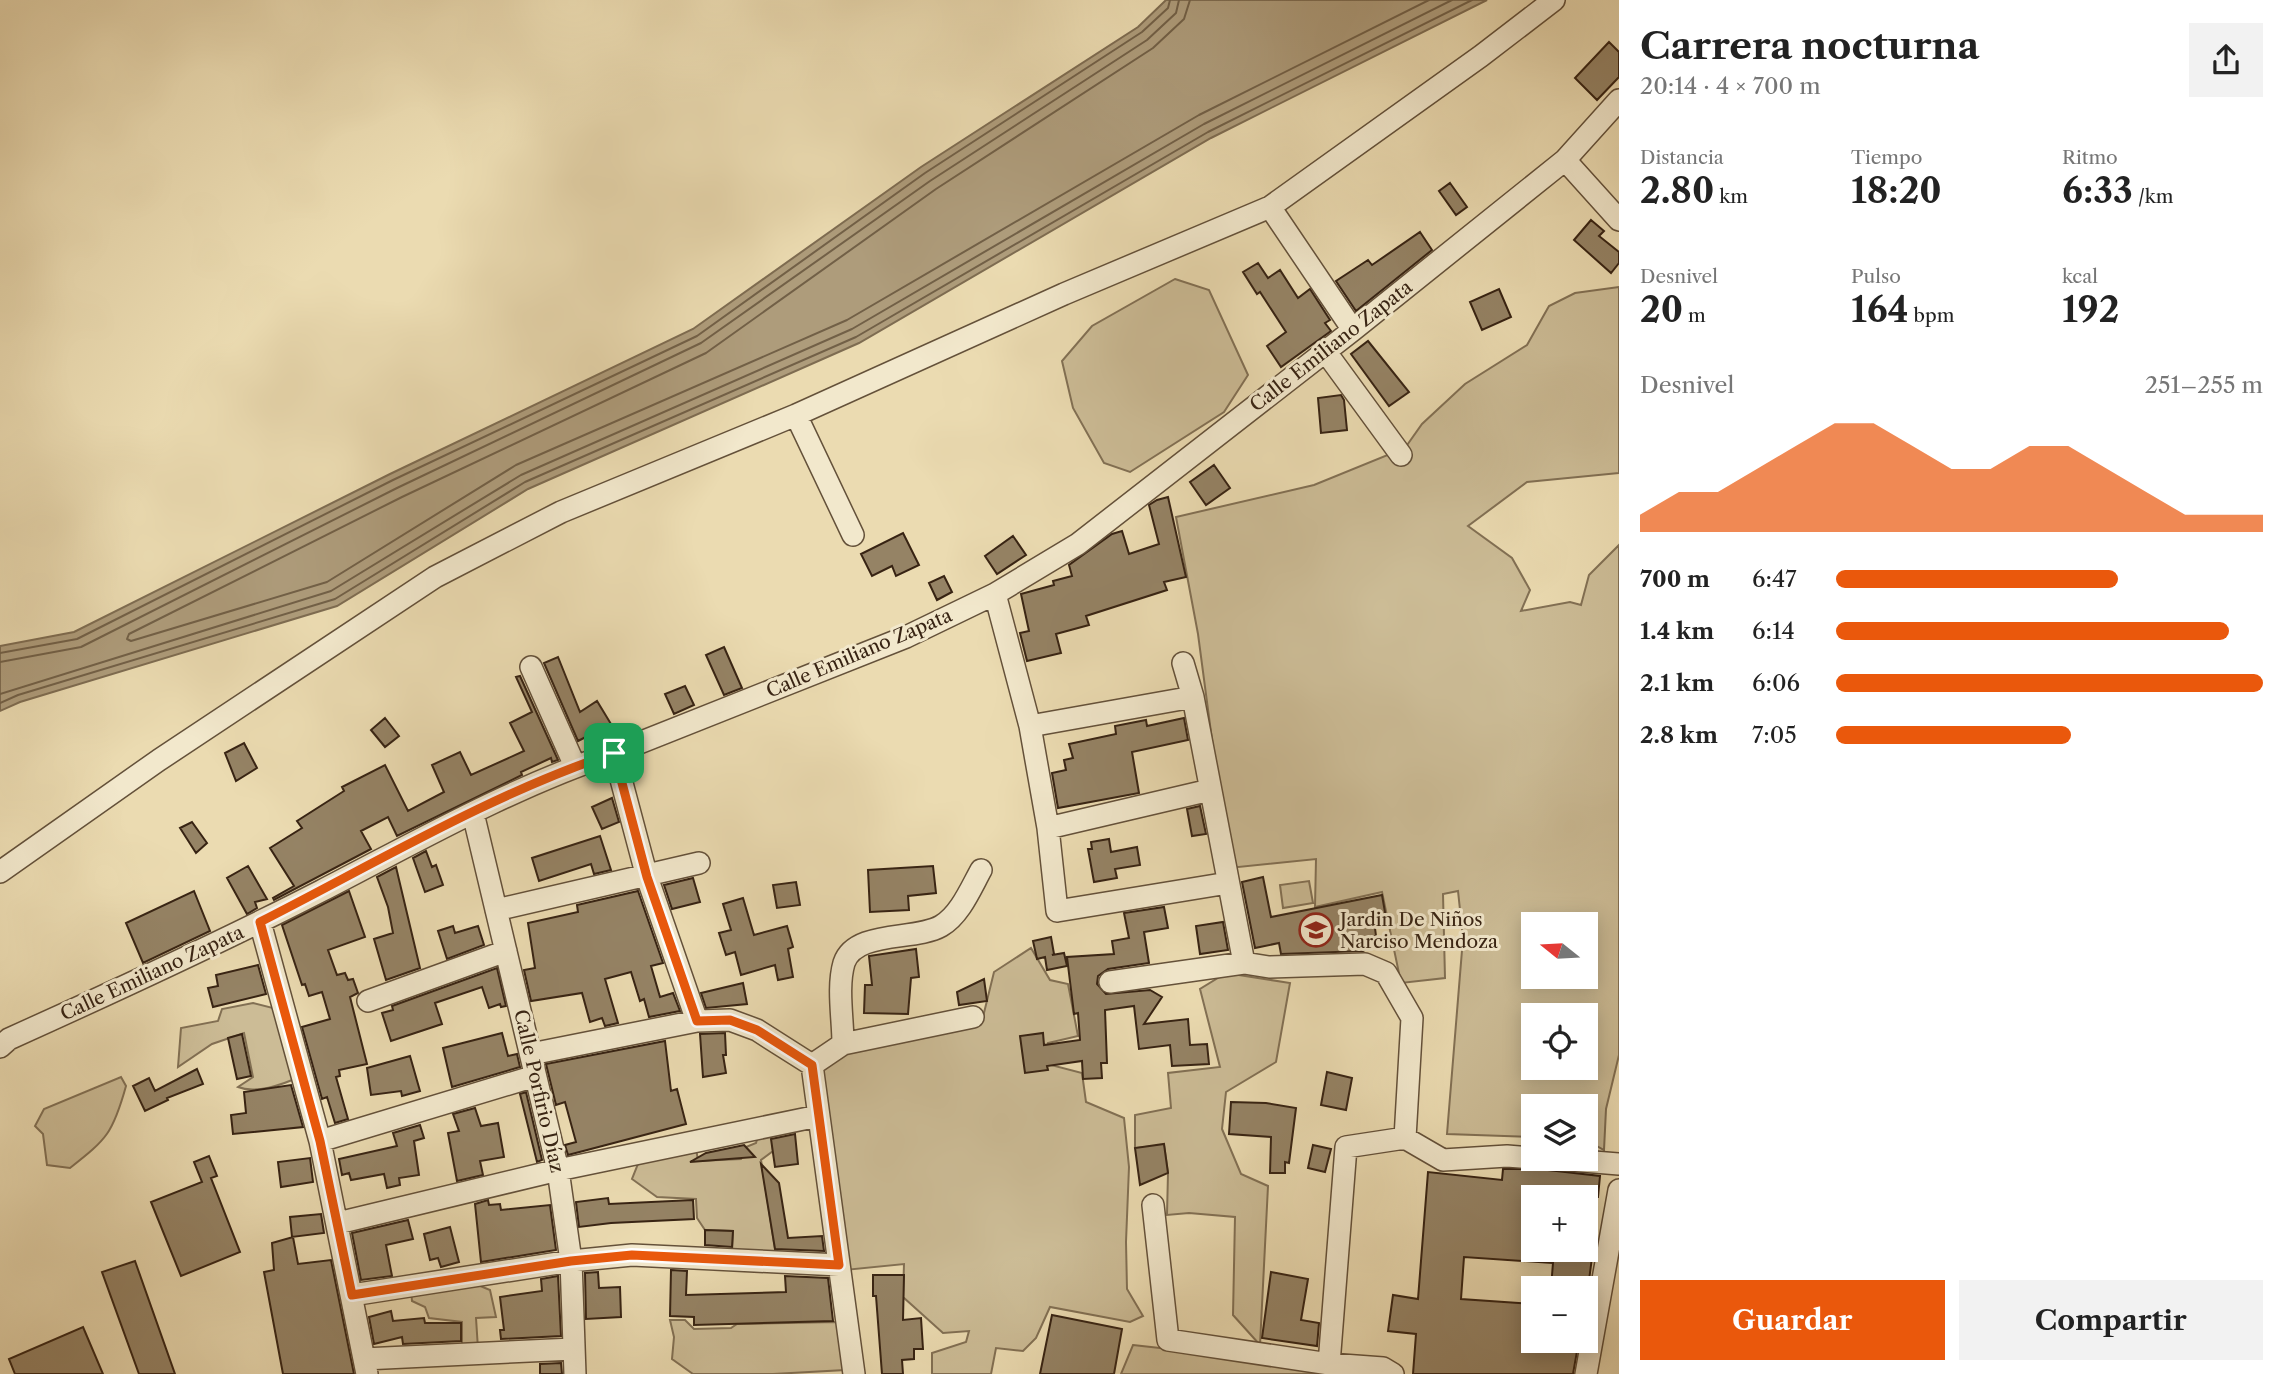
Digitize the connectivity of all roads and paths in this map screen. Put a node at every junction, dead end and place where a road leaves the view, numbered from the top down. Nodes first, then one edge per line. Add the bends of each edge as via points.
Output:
1 (1554, 0) edge
2 (1619, 100) edge
3 (1565, 160) junction
4 (1270, 207) junction
5 (1619, 220) edge
6 (1353, 330) junction
7 (1325, 351) junction
8 (796, 415) junction
9 (1401, 455) dead end
10 (853, 535) dead end
11 (995, 594) junction
12 (1183, 663) dead end
13 (531, 667) dead end
14 (1193, 696) junction
15 (1030, 726) junction
16 (614, 753) junction
17 (575, 766) junction
18 (1210, 790) junction
19 (473, 813) junction
20 (1048, 828) junction
21 (699, 863) dead end
22 (981, 870) dead end
23 (0, 872) edge
24 (647, 877) junction
25 (1228, 883) junction
26 (496, 910) junction
27 (260, 922) junction
28 (506, 951) junction
29 (1244, 963) junction
30 (1110, 982) dead end
31 (368, 1001) dead end
32 (973, 1017) dead end
33 (697, 1021) junction
34 (843, 1044) junction
35 (0, 1047) edge
36 (531, 1054) junction
37 (812, 1065) junction
38 (536, 1076) junction
39 (818, 1116) junction
40 (1405, 1138) junction
41 (320, 1141) junction
42 (1521, 1157) edge
43 (1598, 1162) edge
44 (1619, 1164) edge
45 (558, 1170) junction
46 (1619, 1190) edge
47 (1153, 1205) dead end
48 (338, 1223) junction
49 (571, 1261) junction
50 (839, 1265) junction
51 (352, 1295) junction
52 (573, 1349) junction
53 (1329, 1364) junction
54 (366, 1367) edge
55 (575, 1374) edge
56 (854, 1374) edge
57 (1392, 1374) edge
58 (1586, 1374) edge

1 - 4 street
2 - 3 street, Calle Emiliano Zapata
3 - 5 street
3 - 6 street, Calle Emiliano Zapata
4 - 6 street
4 - 8 street
6 - 7 street, Calle Emiliano Zapata
7 - 9 street
7 - 11 street, Calle Emiliano Zapata via 1077,544
8 - 10 street
8 - 23 street via 561,512 435,578 159,760
11 - 15 street
11 - 16 street, Calle Emiliano Zapata via 906,637
12 - 14 street
13 - 17 street
14 - 15 street
14 - 18 street
15 - 20 street
16 - 17 street, Calle Emiliano Zapata
16 - 24 street
17 - 19 street, Calle Emiliano Zapata
18 - 20 street
18 - 25 street
19 - 26 street, Calle Porfirio Díaz
19 - 27 street, Calle Emiliano Zapata
20 - 25 street via 1057,911
21 - 24 street
22 - 34 street via 956,912 940,927 852,950 842,974
24 - 26 street
24 - 33 street
25 - 29 street
26 - 28 street, Calle Porfirio Díaz
27 - 35 street, Calle Emiliano Zapata
27 - 41 street
28 - 31 street
28 - 36 street, Calle Porfirio Díaz
29 - 30 street
29 - 40 street via 1269,967 1365,964 1386,973 1412,1018
32 - 34 street
33 - 36 street
33 - 37 street via 730,1020 757,1030
34 - 37 street
36 - 38 street, Calle Porfirio Díaz
37 - 39 street
38 - 41 street
38 - 45 street, Calle Porfirio Díaz
39 - 45 street
39 - 50 street
40 - 42 street via 1443,1160
40 - 53 street via 1346,1147
41 - 48 street
43 - 44 street
45 - 48 street
45 - 49 street, Calle Porfirio Díaz
46 - 58 street
47 - 53 street via 1168,1340
48 - 51 street
49 - 50 street via 632,1255
49 - 51 street
49 - 52 street, Calle Porfirio Díaz
50 - 56 street
51 - 54 street
52 - 54 street
52 - 55 street, Calle Porfirio Díaz
53 - 57 street via 1383,1368

